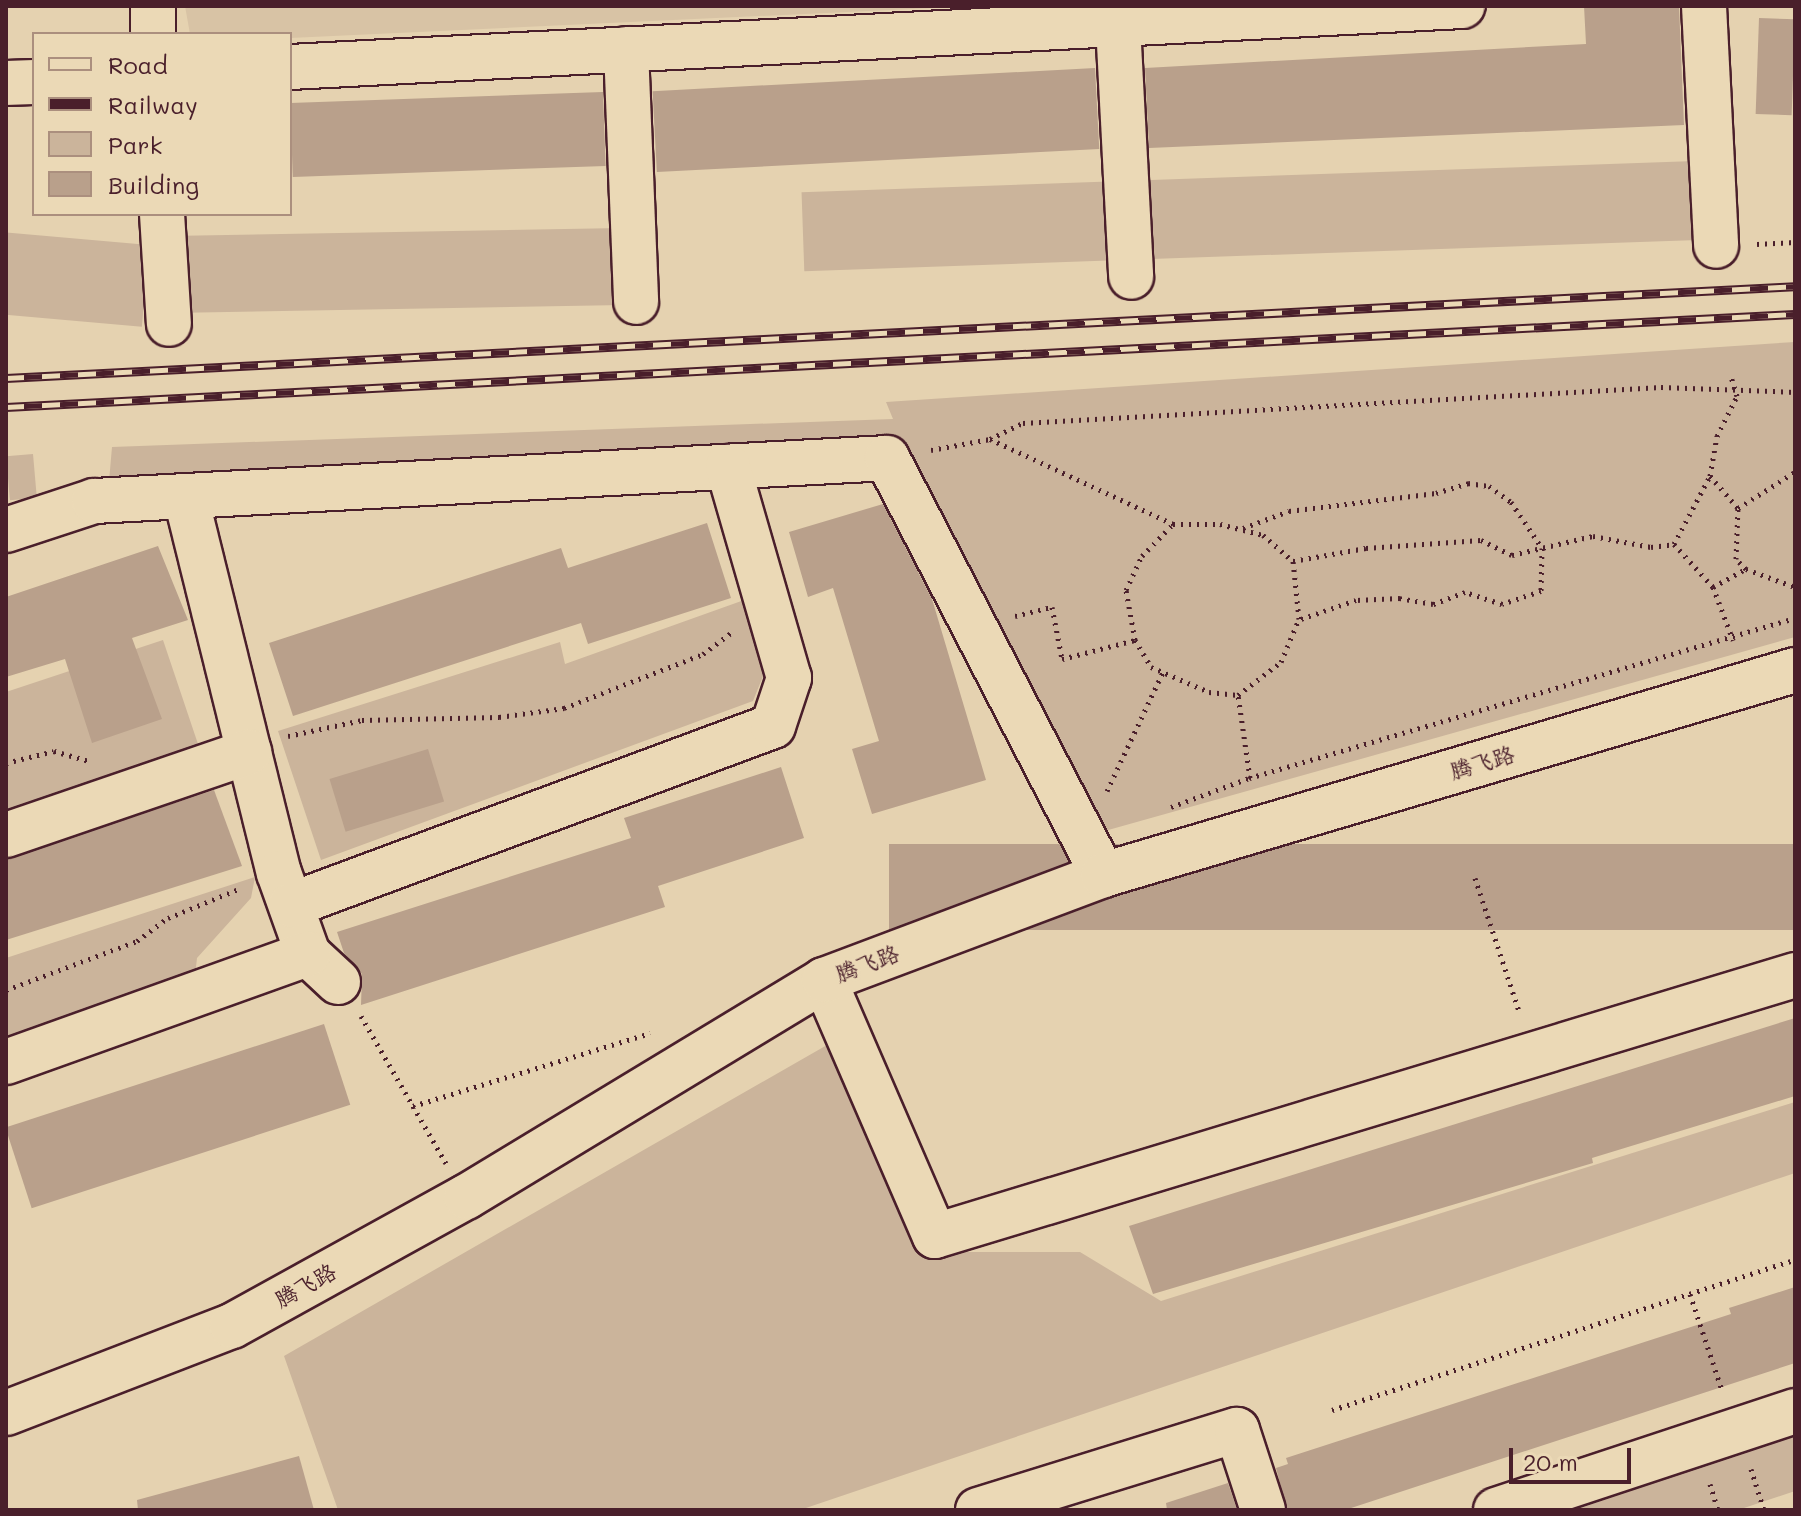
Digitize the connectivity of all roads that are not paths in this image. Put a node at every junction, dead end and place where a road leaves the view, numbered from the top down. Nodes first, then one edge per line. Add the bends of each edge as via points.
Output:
1 (153, 6) edge
2 (1462, 6) edge
3 (1704, 6) edge
4 (1391, 8) edge
5 (1118, 25) junction
6 (153, 32) edge
7 (626, 49) junction
8 (292, 67) edge
9 (32, 82) edge
10 (6, 83) edge
11 (162, 216) edge
12 (1716, 246) dead end
13 (1131, 277) dead end
14 (636, 302) dead end
15 (169, 324) dead end
16 (728, 467) junction
17 (186, 498) junction
18 (94, 501) junction
19 (6, 507) edge
20 (6, 530) edge
21 (1795, 670) edge
22 (248, 747) junction
23 (6, 835) edge
24 (1093, 857) junction
25 (285, 889) junction
26 (1795, 975) edge
27 (824, 980) junction
28 (6, 1062) edge
29 (1795, 1411) edge
30 (6, 1413) edge
31 (978, 1510) edge
32 (1263, 1510) edge
33 (1496, 1510) edge

1 - 6 street
2 - 4 street
3 - 12 street
4 - 5 street
5 - 7 street
5 - 13 street
7 - 8 street
7 - 14 street
9 - 10 street
11 - 15 street
16 - 17 street
16 - 24 street via 887,458
16 - 25 street via 789,678 773,726
17 - 18 street
17 - 22 street
18 - 19 street
18 - 20 street
21 - 24 street, 腾飞路 via 1269,824
22 - 23 street
22 - 25 street
24 - 27 street, 腾飞路
25 - 28 street via 323,968
26 - 27 street via 935,1236
27 - 30 street, 腾飞路 via 466,1197 232,1326
29 - 33 street
31 - 32 street via 1237,1430

